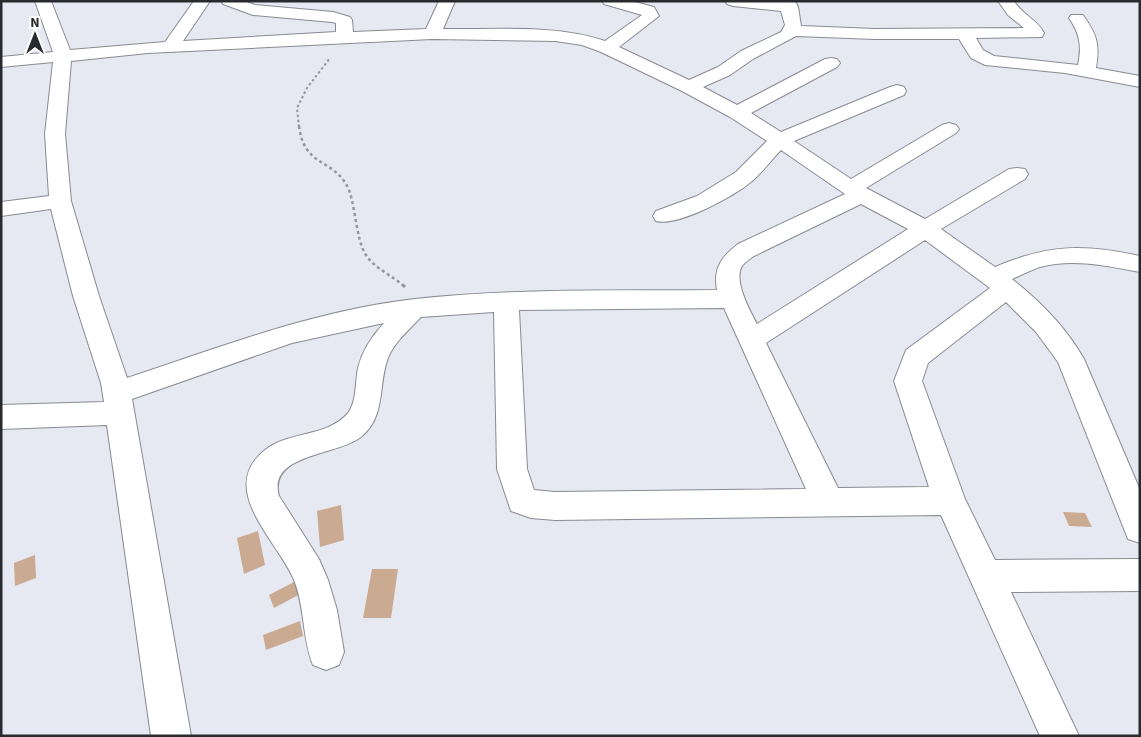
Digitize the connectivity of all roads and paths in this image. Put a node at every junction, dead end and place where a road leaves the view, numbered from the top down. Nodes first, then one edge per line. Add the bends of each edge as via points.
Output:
1 (43, 1) edge
2 (202, 1) edge
3 (229, 1) edge
4 (447, 1) edge
5 (610, 1) edge
6 (734, 1) edge
7 (1006, 1) edge
8 (788, 4) edge
9 (1077, 18) dead end
10 (790, 30) junction
11 (965, 33) junction
12 (432, 34) junction
13 (345, 37) junction
14 (170, 47) junction
15 (607, 48) junction
16 (62, 56) junction
17 (1, 62) edge
18 (832, 63) dead end
19 (1086, 72) junction
20 (1140, 82) edge
21 (689, 88) junction
22 (897, 91) dead end
23 (737, 113) junction
24 (949, 129) dead end
25 (779, 140) junction
26 (1017, 174) dead end
27 (856, 191) junction
28 (60, 201) junction
29 (1, 209) edge
30 (664, 216) dead end
31 (925, 229) junction
32 (1140, 264) edge
33 (1000, 283) junction
34 (732, 299) junction
35 (506, 302) junction
36 (419, 308) junction
37 (751, 340) junction
38 (118, 403) junction
39 (3, 420) edge
40 (828, 501) junction
41 (950, 501) junction
42 (1140, 528) edge
43 (1140, 575) edge
44 (985, 576) junction
45 (326, 652) dead end
46 (171, 736) edge
47 (1060, 736) edge

1 - 16 street
2 - 14 street
3 - 13 street via 253,10 344,20
4 - 12 street
5 - 15 street via 648,10 652,16
6 - 8 street
7 - 11 street via 1019,19 1034,27 1036,32
8 - 10 street via 794,25
9 - 19 street via 1090,36
10 - 11 street via 875,34
10 - 21 street via 788,35
11 - 19 street via 972,52 981,58
12 - 13 street
12 - 15 street via 555,36 584,40
13 - 14 street
13 - 36 path via 307,88 297,108 303,144 312,157 339,175 346,186 365,254 394,276
14 - 16 street
15 - 21 street
16 - 17 street
16 - 28 street via 54,134
18 - 23 street
19 - 20 street
21 - 23 street
22 - 25 street
23 - 25 street
24 - 27 street
25 - 27 street
25 - 30 street via 744,178 705,201
26 - 31 street
27 - 31 street
27 - 34 street via 732,260 727,274
28 - 29 street
28 - 38 street via 86,296 115,383
31 - 33 street
31 - 37 street
32 - 33 street via 1073,255 1042,258
33 - 41 street via 916,357 908,381
33 - 42 street via 1037,314 1070,359
34 - 35 street
34 - 37 street
35 - 36 street
35 - 40 street via 512,469 522,501 555,506
36 - 38 street via 289,334
36 - 45 street via 387,339 374,359 366,408 357,423 347,431 280,456 264,471 261,487 265,502 308,572 317,598
37 - 40 street
38 - 39 street
38 - 46 street
40 - 41 street
41 - 44 street
43 - 44 street
44 - 47 street

